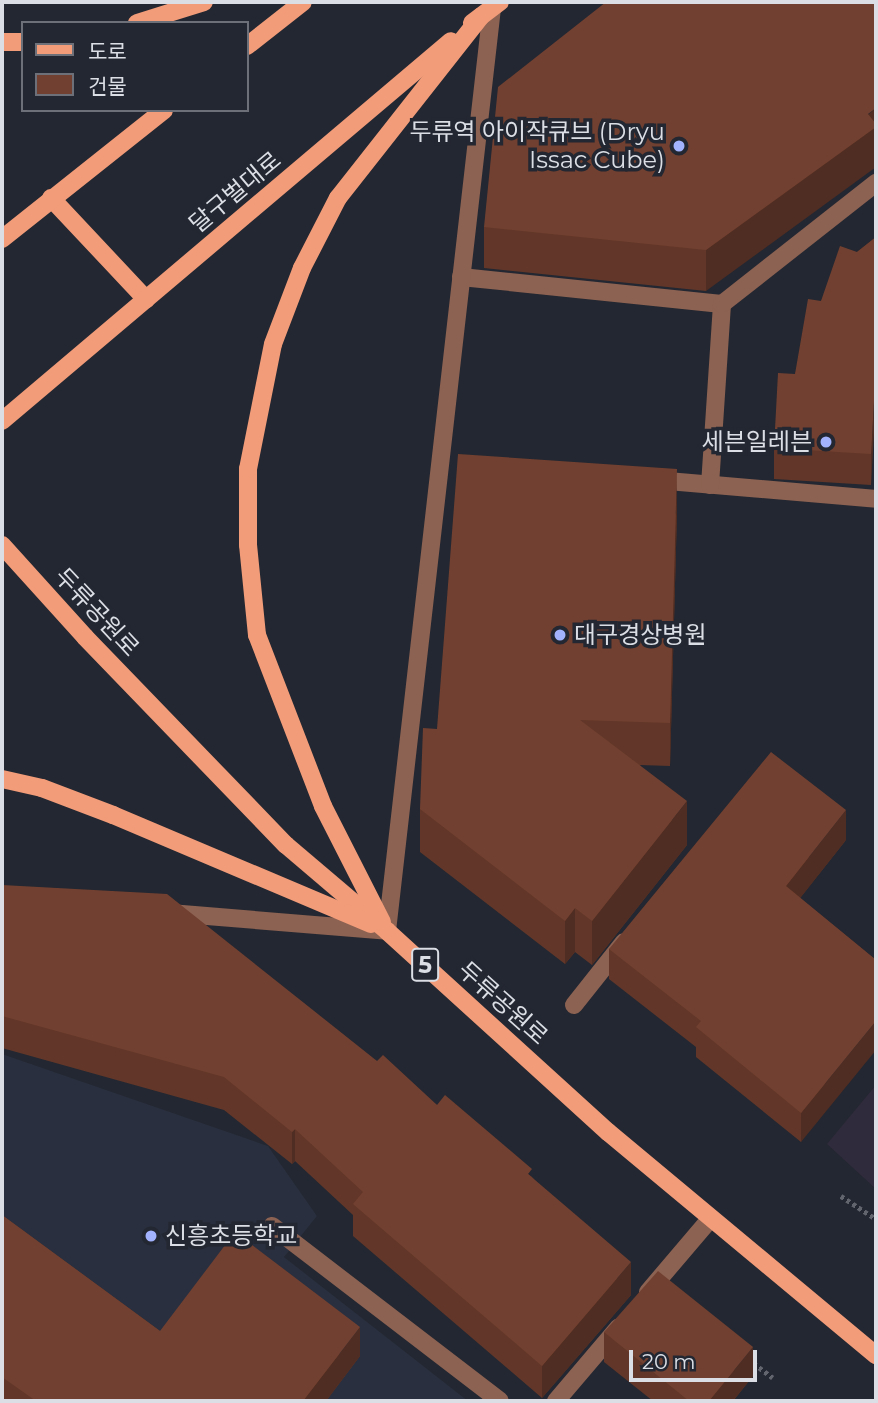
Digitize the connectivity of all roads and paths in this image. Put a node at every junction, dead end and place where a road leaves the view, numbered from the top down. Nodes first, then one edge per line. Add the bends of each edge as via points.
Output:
1 (204, 2) edge
2 (303, 2) edge
3 (491, 8) edge
4 (143, 21) edge
5 (2, 42) edge
6 (21, 42) edge
7 (248, 45) edge
8 (161, 112) edge
9 (876, 183) edge
10 (51, 198) junction
11 (2, 239) edge
12 (461, 277) junction
13 (146, 299) junction
14 (722, 304) junction
15 (2, 421) edge
16 (643, 479) edge
17 (710, 485) junction
18 (876, 499) edge
19 (2, 545) edge
20 (2, 779) edge
21 (149, 912) edge
22 (634, 930) edge
23 (387, 931) junction
24 (574, 1005) dead end
25 (841, 1196) dead end
26 (711, 1218) junction
27 (876, 1219) edge
28 (272, 1226) dead end
29 (876, 1355) edge
30 (745, 1357) edge
31 (773, 1378) dead end
32 (500, 1401) edge
33 (556, 1401) edge

1 - 4 main road
2 - 7 main road
3 - 12 street
3 - 13 main road, 달구벌대로
3 - 23 main road via 338,198 302,268 274,344 248,469 248,545 257,635 323,806
5 - 6 main road
8 - 10 main road
9 - 14 street
10 - 11 main road
10 - 13 main road
12 - 14 street
12 - 23 street via 447,463
13 - 15 main road, 달구벌대로
14 - 17 street
16 - 17 street
17 - 18 street
19 - 23 main road, 두류공원로 / 5 via 286,845
20 - 23 main road via 42,788 113,815
21 - 23 street
22 - 24 street
23 - 26 main road, 두류공원로 / 5 via 608,1132
25 - 27 path
26 - 29 main road, 두류공원로 / 5
26 - 33 street
28 - 32 street
30 - 31 path

